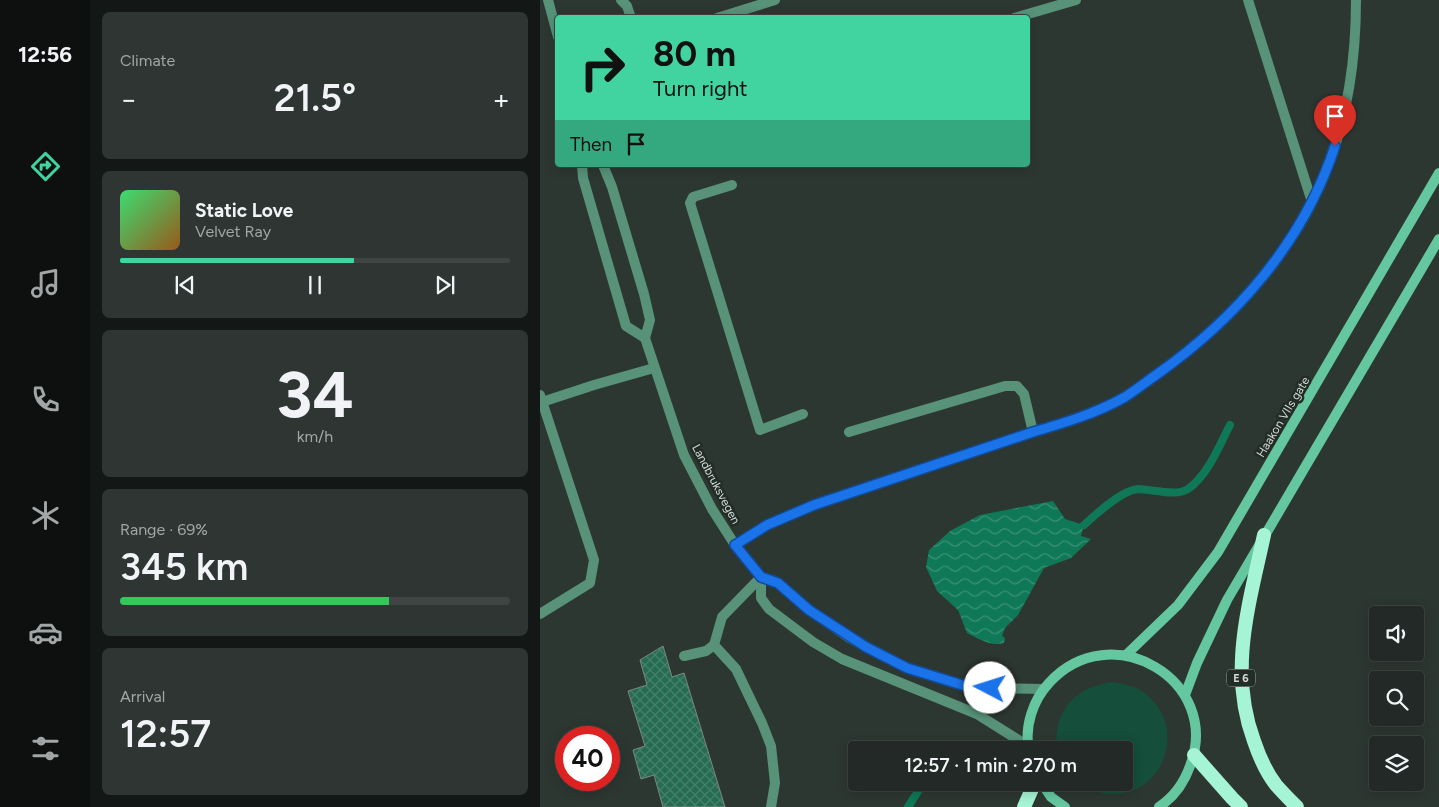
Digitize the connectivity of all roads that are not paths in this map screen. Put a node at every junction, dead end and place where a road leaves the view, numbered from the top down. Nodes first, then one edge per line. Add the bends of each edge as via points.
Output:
1 (548, 0) edge
2 (622, 0) edge
3 (775, 0) edge
4 (1076, 0) edge
5 (1248, 0) edge
6 (1356, 0) edge
7 (630, 15) edge
8 (727, 15) edge
9 (1024, 15) edge
10 (555, 26) edge
11 (582, 167) edge
12 (604, 167) edge
13 (1439, 174) edge
14 (732, 185) dead end
15 (1312, 202) junction
16 (1439, 239) edge
17 (644, 338) junction
18 (654, 368) junction
19 (541, 399) edge
20 (803, 414) dead end
21 (849, 432) dead end
22 (1033, 432) junction
23 (1264, 536) junction
24 (735, 545) junction
25 (761, 577) junction
26 (540, 614) edge
27 (714, 644) junction
28 (1126, 655) junction
29 (684, 656) dead end
30 (1043, 689) junction
31 (1185, 695) junction
32 (1018, 741) edge
33 (1028, 741) edge
34 (1194, 755) junction
35 (1031, 791) edge
36 (1047, 791) edge
37 (771, 807) edge
38 (1024, 807) edge
39 (1065, 807) edge
40 (1159, 807) edge
41 (1241, 807) edge
42 (1297, 807) edge

1 - 10 street
2 - 7 street
3 - 8 street
4 - 9 street
5 - 15 street
6 - 15 street via 1352,67 1341,128
11 - 17 street via 626,326
12 - 17 street, Landbruksvegen via 650,320
13 - 28 main road, Haakon VIIs gate via 1218,552 1178,605
14 - 20 street via 693,197 690,203 754,411 760,430
15 - 22 street via 1282,254 1232,313 1180,358 1125,397 1068,422
16 - 23 main road
17 - 18 street, Landbruksvegen
18 - 19 street
18 - 24 street, Landbruksvegen via 684,455
19 - 26 street via 594,560 590,583
21 - 22 street via 1005,386 1016,386 1024,394
22 - 24 street via 814,505 767,525
23 - 31 main road via 1213,627
23 - 42 highway, E 6 via 1245,624 1241,655 1242,690 1247,723 1259,756 1276,784
24 - 25 street, Landbruksvegen
25 - 27 street via 722,617
25 - 30 street, Landbruksvegen via 778,583 848,637 907,668 972,688
25 - 32 street via 761,598 769,609 813,642 842,659 977,714
27 - 29 street via 706,651
27 - 37 street via 736,669 771,746 775,783
28 - 30 main road via 1088,657 1071,664
28 - 31 main road via 1149,662 1169,676
30 - 33 main road via 1033,707
31 - 34 main road via 1194,721
34 - 40 main road via 1185,780
34 - 41 highway
35 - 38 highway
36 - 39 main road

